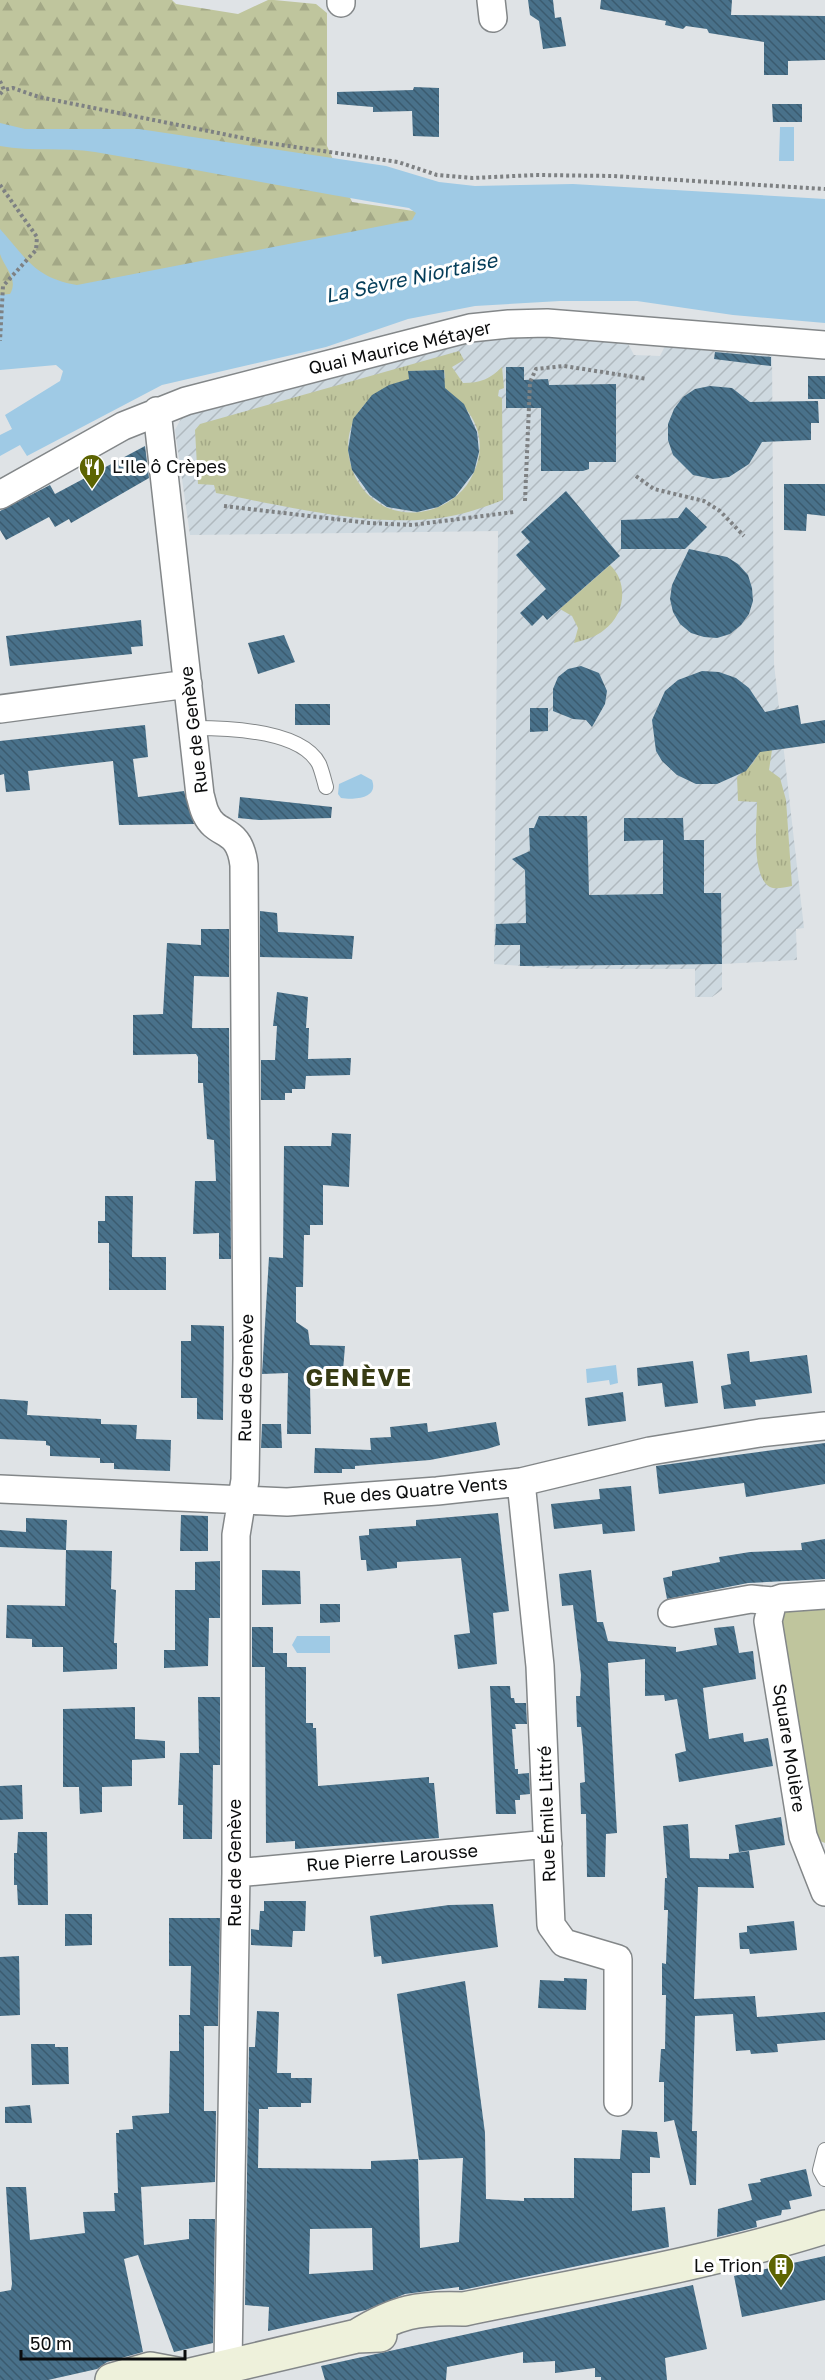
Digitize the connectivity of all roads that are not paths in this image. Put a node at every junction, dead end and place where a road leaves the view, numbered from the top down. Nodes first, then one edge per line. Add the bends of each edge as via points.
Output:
1 (825, 345) edge
2 (157, 411) junction
3 (0, 495) edge
4 (188, 684) junction
5 (0, 709) edge
6 (194, 728) junction
7 (326, 787) dead end
8 (825, 1426) edge
9 (521, 1482) junction
10 (0, 1490) edge
11 (241, 1500) junction
12 (825, 1595) edge
13 (773, 1601) junction
14 (672, 1613) dead end
15 (548, 1844) junction
16 (236, 1873) junction
17 (825, 1892) edge
18 (618, 2102) dead end
19 (824, 2159) edge
20 (825, 2179) edge
21 (825, 2227) edge
22 (825, 2240) edge
23 (768, 2245) junction
24 (228, 2349) junction
25 (178, 2378) edge
26 (112, 2380) edge

1 - 2 street, Quai Maurice Métayer via 547,323 489,325 201,396
2 - 3 street, Quai Maurice Métayer
2 - 4 street, Rue de Genève
4 - 5 street
4 - 6 street, Rue de Genève
6 - 7 lane via 242,730 289,742 309,752 319,764
6 - 11 street, Rue de Genève via 200,795 206,816 234,836 242,847 244,865 247,1358 245,1480
8 - 9 street, Rue des Quatre Vents via 650,1451
9 - 11 street, Rue des Quatre Vents via 287,1502
9 - 15 street, Rue Émile Littré via 540,1666
10 - 11 street, Rue des Quatre Vents
11 - 16 street, Rue de Genève via 236,1535
12 - 13 street
13 - 14 street via 751,1599
13 - 17 street, Square Molière via 768,1621 803,1836
15 - 16 street, Rue Pierre Larousse
15 - 18 street, Rue Émile Littré via 551,1924 564,1942 618,1959
16 - 24 street, Rue de Genève
19 - 20 lane via 821,2176
21 - 23 main road
22 - 23 main road
23 - 24 main road via 464,2308 438,2322 408,2330
24 - 25 main road
25 - 26 main road via 150,2369

